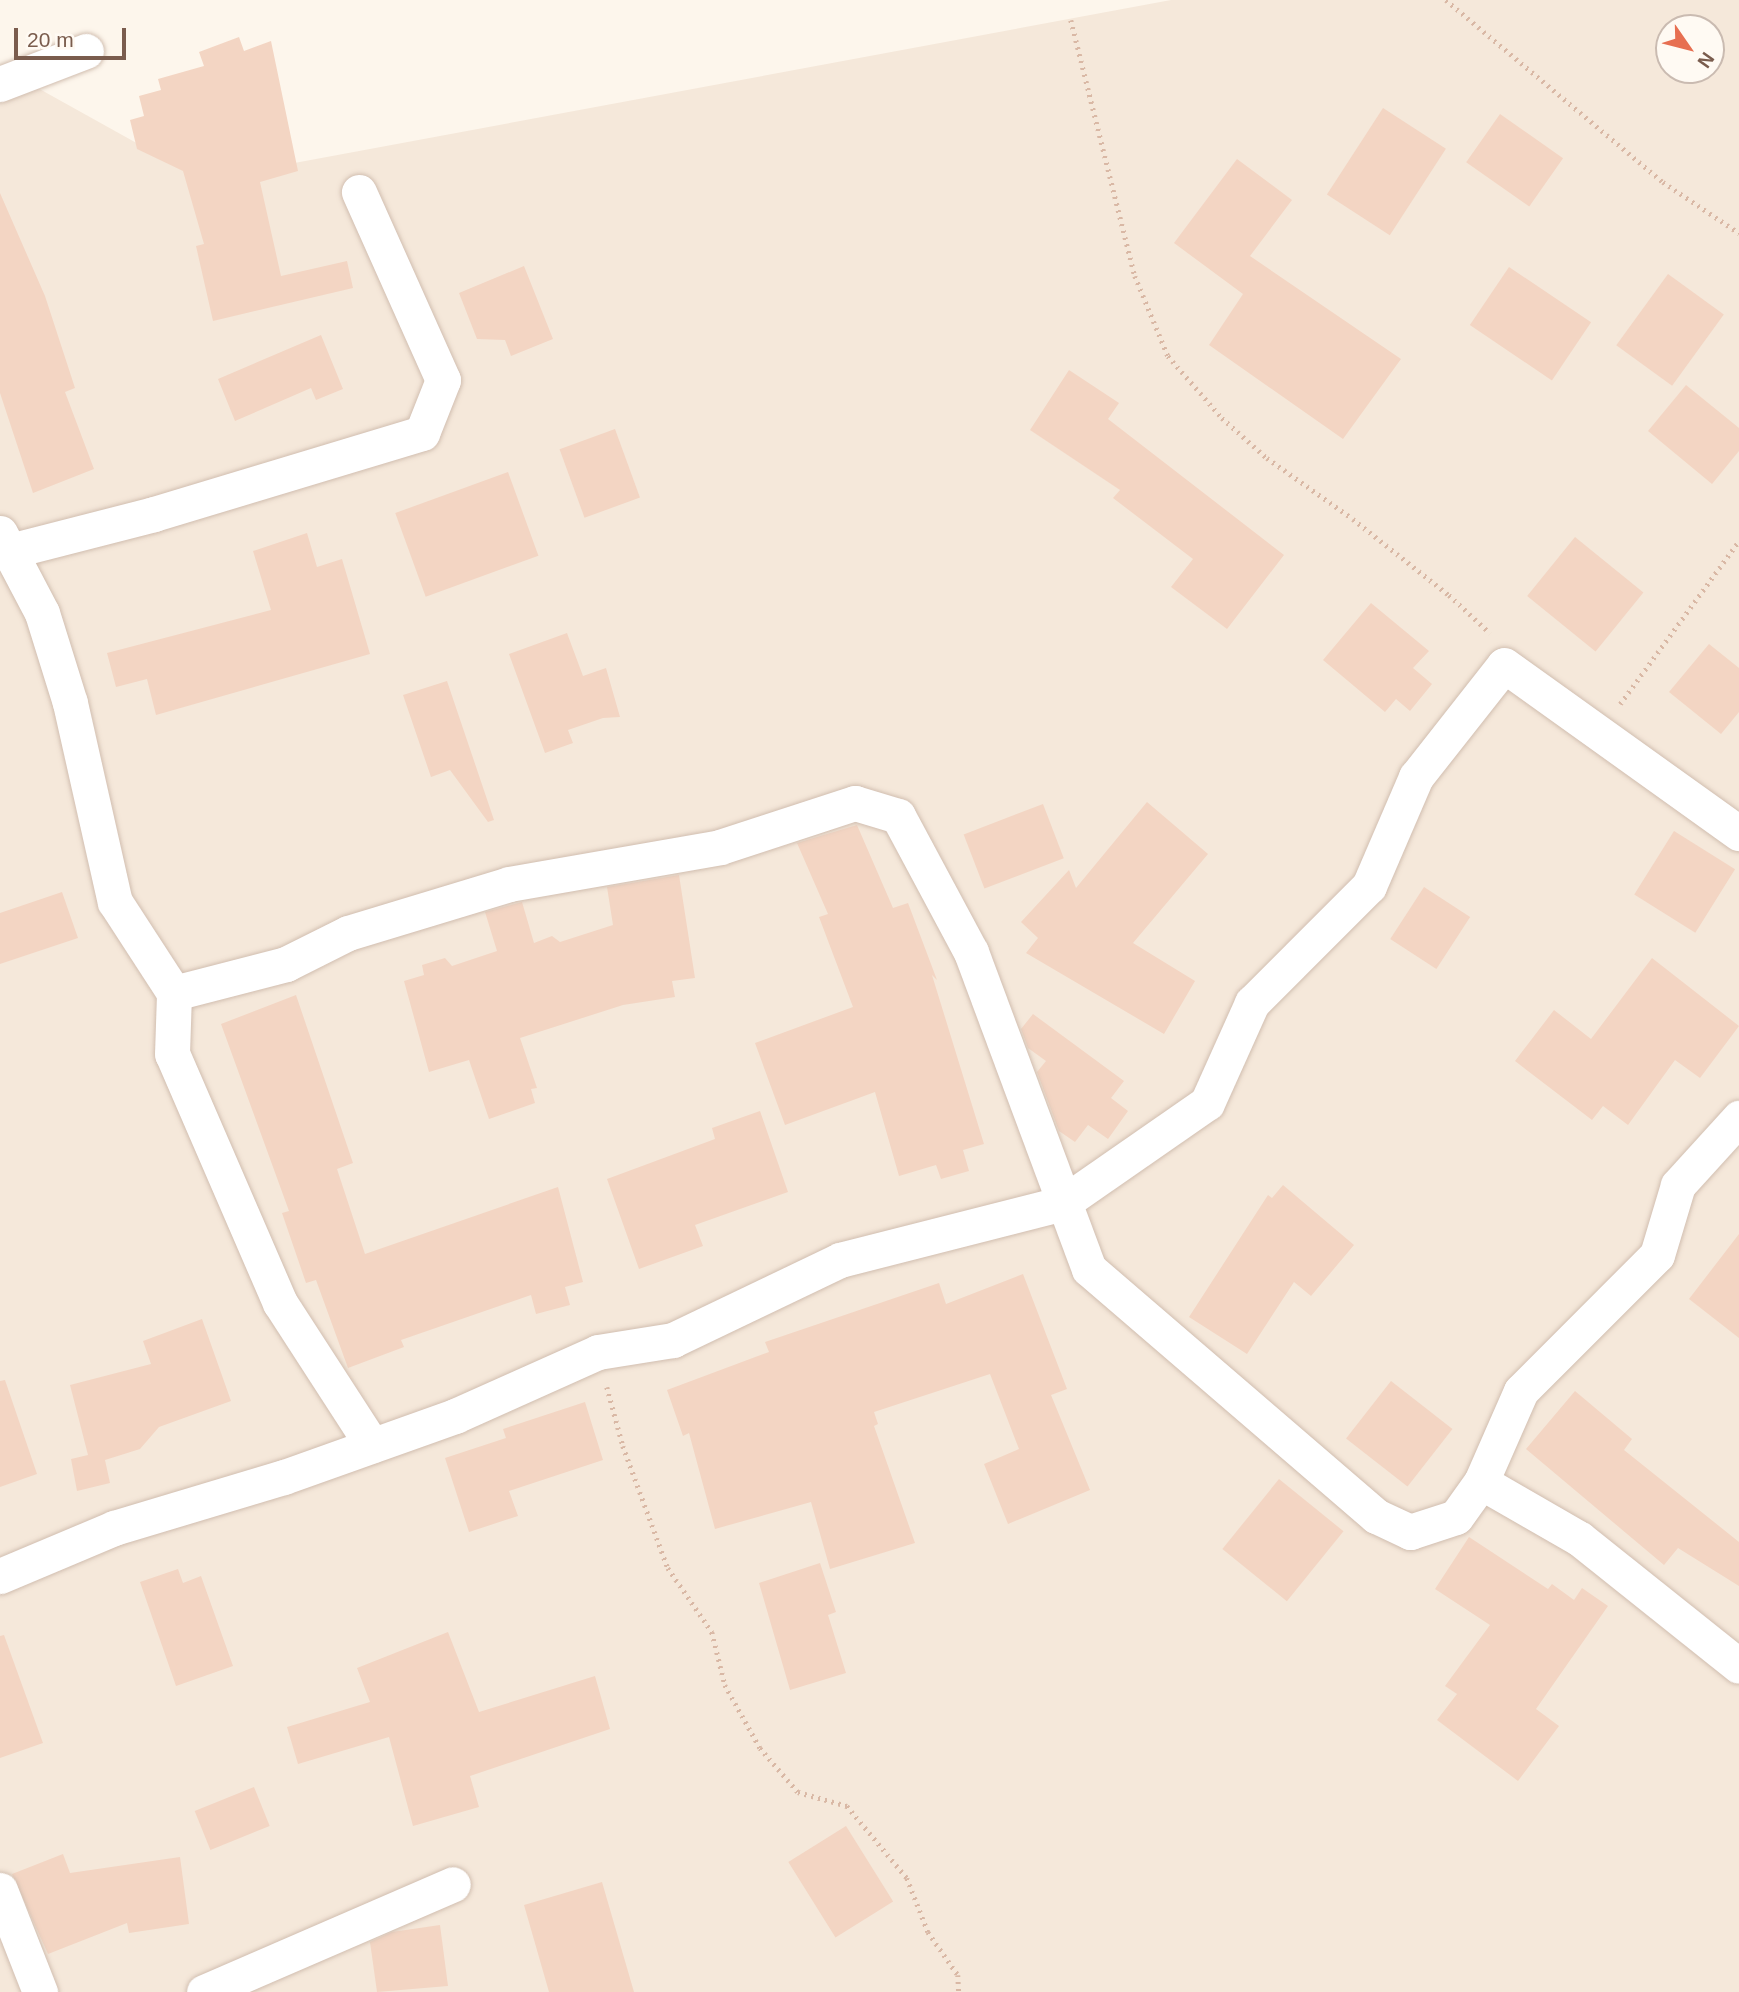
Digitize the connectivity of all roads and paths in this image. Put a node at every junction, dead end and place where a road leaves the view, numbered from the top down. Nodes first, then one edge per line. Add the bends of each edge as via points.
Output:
1 (1446, 0) edge
2 (1071, 20) dead end
3 (86, 51) dead end
4 (0, 84) edge
5 (359, 192) dead end
6 (1739, 233) edge
7 (1739, 541) edge
8 (5, 542) edge
9 (1494, 637) dead end
10 (1613, 714) dead end
11 (1739, 834) edge
12 (174, 993) junction
13 (1739, 1118) edge
14 (1063, 1203) junction
15 (598, 1352) junction
16 (372, 1445) junction
17 (1481, 1482) junction
18 (0, 1576) edge
19 (1739, 1667) edge
20 (453, 1884) dead end
21 (0, 1890) edge
22 (40, 1992) edge
23 (204, 1992) edge
24 (959, 1992) edge

1 - 6 path via 1663,182
2 - 9 path via 1135,276 1168,356 1222,418 1267,458 1450,595
3 - 4 street
5 - 8 street via 443,380 422,433 154,514
7 - 10 path
8 - 12 street via 42,613 66,690 115,902
11 - 14 street via 1504,665 1416,777 1369,886 1252,1003 1207,1103
12 - 14 street via 286,964 348,933 509,884 720,847 855,803 898,816 971,952
12 - 16 street via 172,1054 280,1303
13 - 17 street via 1678,1185 1657,1255 1521,1391
14 - 15 street via 840,1260 673,1340
14 - 17 street via 1089,1269 1376,1516 1410,1532 1456,1517
15 - 16 street via 455,1416
15 - 24 path via 623,1446 668,1568 712,1632 725,1685 760,1748 798,1792 846,1806 907,1878 928,1932 958,1976
16 - 18 street via 114,1528
17 - 19 street via 1580,1539
20 - 23 street
21 - 22 street

